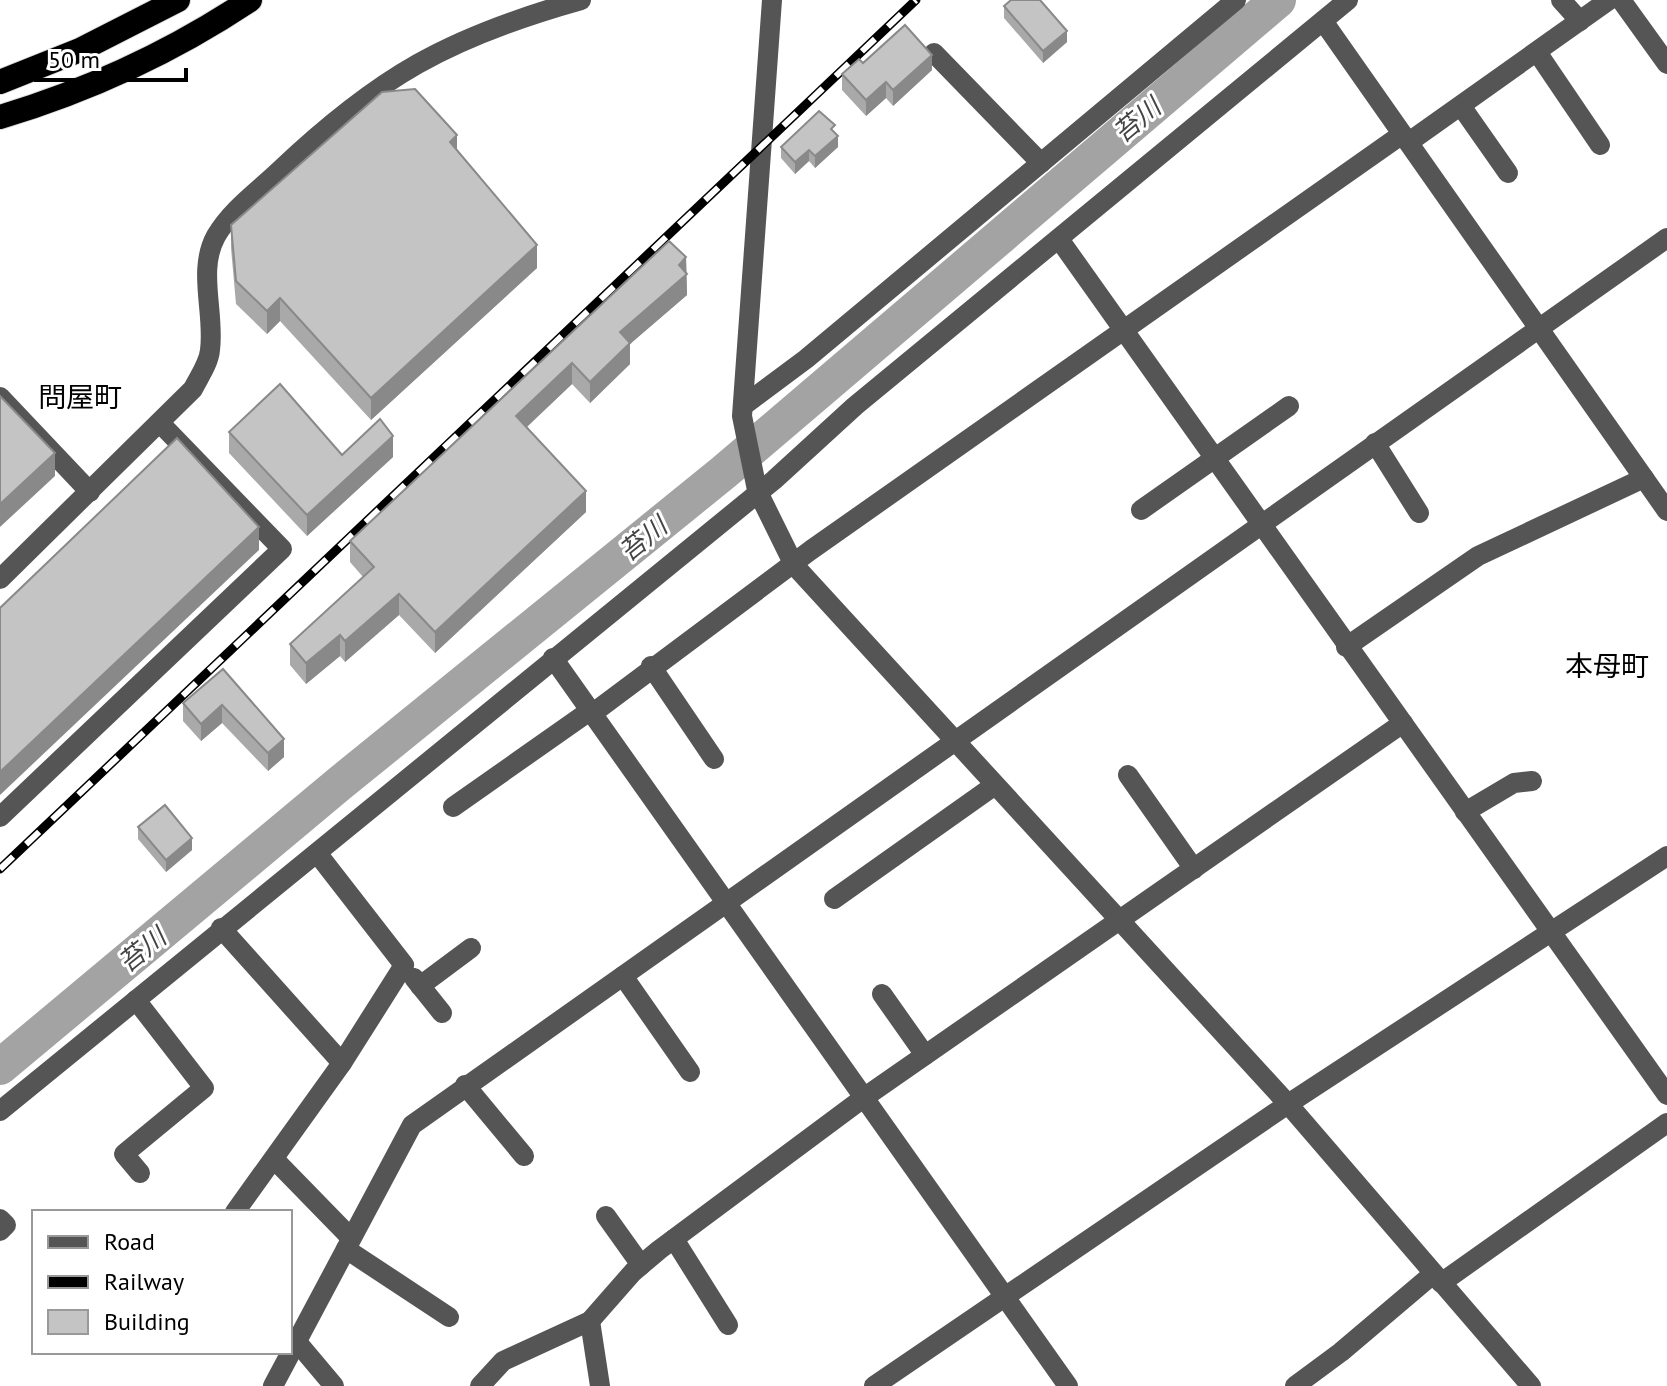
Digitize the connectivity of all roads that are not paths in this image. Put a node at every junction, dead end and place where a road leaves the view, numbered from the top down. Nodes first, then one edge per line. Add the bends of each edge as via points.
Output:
1 (178, 0) edge
2 (250, 0) edge
3 (581, 0) edge
4 (772, 0) edge
5 (1236, 0) edge
6 (1348, 0) edge
7 (1561, 0) edge
8 (1609, 0) edge
9 (1621, 0) edge
10 (1323, 21) junction
11 (1580, 21) junction
12 (1537, 52) junction
13 (934, 53) edge
14 (1667, 64) edge
15 (0, 82) edge
16 (1461, 106) junction
17 (0, 117) edge
18 (1405, 138) junction
19 (1600, 145) dead end
20 (1041, 163) junction
21 (1508, 173) dead end
22 (1667, 238) edge
23 (1059, 239) junction
24 (1540, 328) junction
25 (1124, 331) junction
26 (0, 397) edge
27 (1289, 406) dead end
28 (742, 411) junction
29 (160, 423) junction
30 (1375, 443) junction
31 (1215, 459) junction
32 (1644, 478) junction
33 (756, 486) junction
34 (90, 492) junction
35 (1141, 510) dead end
36 (1667, 511) edge
37 (1419, 513) dead end
38 (1260, 523) junction
39 (794, 565) junction
40 (0, 579) edge
41 (1346, 647) junction
42 (553, 658) junction
43 (651, 666) junction
44 (592, 711) junction
45 (1403, 723) junction
46 (954, 740) junction
47 (714, 759) dead end
48 (1128, 775) dead end
49 (1532, 781) dead end
50 (995, 785) junction
51 (453, 807) dead end
52 (1465, 812) junction
53 (0, 817) edge
54 (317, 853) junction
55 (1667, 856) edge
56 (1194, 869) junction
57 (834, 899) dead end
58 (728, 903) junction
59 (1120, 922) junction
60 (221, 928) junction
61 (1551, 935) junction
62 (471, 948) dead end
63 (404, 965) junction
64 (623, 976) junction
65 (420, 986) junction
66 (882, 994) dead end
67 (136, 1000) junction
68 (442, 1013) dead end
69 (925, 1055) junction
70 (342, 1063) junction
71 (690, 1072) dead end
72 (465, 1085) junction
73 (1667, 1095) edge
74 (862, 1099) junction
75 (1288, 1104) junction
76 (0, 1111) edge
77 (1667, 1123) edge
78 (524, 1156) dead end
79 (274, 1159) junction
80 (140, 1173) dead end
81 (236, 1210) edge
82 (606, 1216) dead end
83 (0, 1219) edge
84 (0, 1231) edge
85 (674, 1239) junction
86 (349, 1244) junction
87 (641, 1265) junction
88 (1437, 1278) junction
89 (1005, 1297) junction
90 (449, 1317) dead end
91 (590, 1321) junction
92 (728, 1325) dead end
93 (295, 1335) edge
94 (287, 1354) edge
95 (273, 1386) edge
96 (334, 1386) edge
97 (480, 1386) edge
98 (600, 1386) edge
99 (874, 1386) edge
100 (1068, 1386) edge
101 (1295, 1386) edge
102 (1531, 1386) edge

1 - 15 highway via 80,50
2 - 17 highway via 150,60
3 - 29 street via 457,42 412,65 334,119 231,216 215,237 209,258 210,354 193,389
4 - 28 street
5 - 20 street
6 - 10 street
7 - 11 street
8 - 11 street
9 - 14 street
10 - 18 street
10 - 23 street
11 - 12 street
12 - 16 street
12 - 19 street
13 - 20 street
16 - 18 street
16 - 21 street
18 - 24 street
18 - 25 street
20 - 28 street
22 - 24 street
23 - 25 street
23 - 33 street via 855,406 774,480
24 - 30 street
24 - 32 street
25 - 31 street
25 - 39 street
26 - 34 street
27 - 31 street
28 - 33 street
29 - 34 street
29 - 53 street via 282,549
30 - 37 street
30 - 38 street
31 - 35 street
31 - 38 street
32 - 36 street
32 - 41 street via 1478,556
33 - 39 street
33 - 42 street
34 - 40 street
38 - 41 street
38 - 46 street
39 - 43 street
39 - 46 street
41 - 45 street
42 - 44 street
42 - 54 street
43 - 44 street
43 - 47 street
44 - 51 street
44 - 58 street
45 - 52 street
45 - 56 street
46 - 50 street
46 - 58 street
48 - 56 street
49 - 52 street via 1514,783
50 - 57 street
50 - 59 street
52 - 61 street
54 - 60 street
54 - 63 street
55 - 61 street
56 - 59 street
58 - 64 street
58 - 74 street
59 - 69 street
59 - 75 street
60 - 67 street
60 - 70 street
61 - 73 street
61 - 75 street
62 - 65 street
63 - 65 street
63 - 70 street
64 - 71 street
64 - 72 street
65 - 68 street
66 - 69 street
67 - 76 street
67 - 80 street via 204,1088 124,1154
69 - 74 street
70 - 79 street
72 - 78 street
72 - 86 street via 412,1125
74 - 85 street
74 - 89 street
75 - 88 street
75 - 89 street
77 - 88 street
79 - 81 street
79 - 86 street
82 - 87 street
83 - 84 street via 6,1225
85 - 87 street
85 - 92 street
86 - 90 street
86 - 93 street
87 - 91 street
88 - 101 street
88 - 102 street
89 - 99 street
89 - 100 street
91 - 97 street via 503,1361
91 - 98 street
93 - 96 street
94 - 95 street

